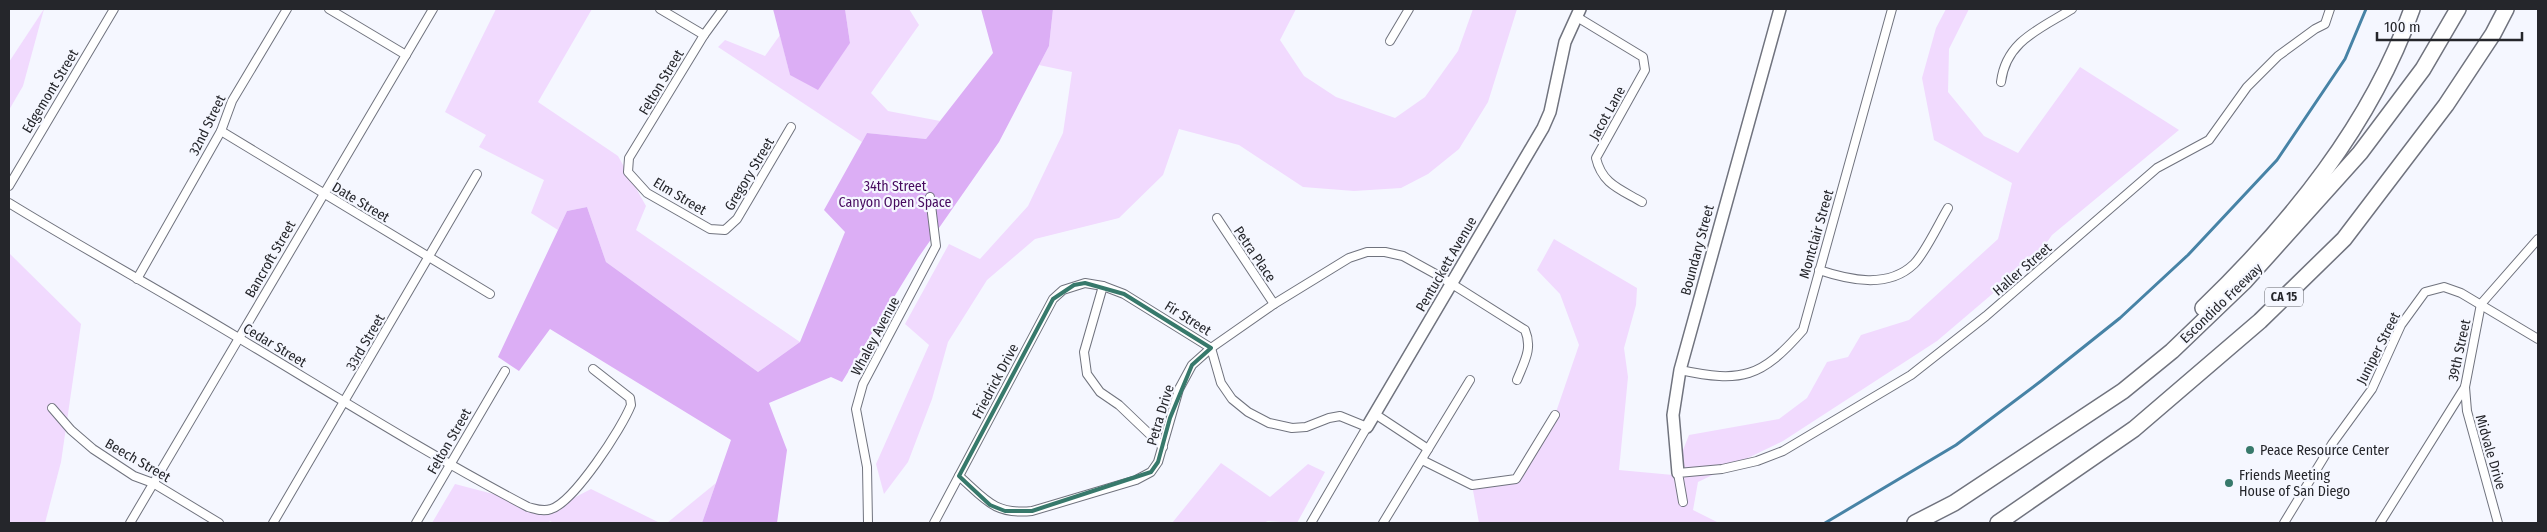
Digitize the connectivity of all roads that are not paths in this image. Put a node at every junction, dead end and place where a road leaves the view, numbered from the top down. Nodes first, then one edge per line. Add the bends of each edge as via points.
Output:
1 (114, 9) edge
2 (286, 9) edge
3 (329, 9) edge
4 (433, 9) edge
5 (660, 9) edge
6 (723, 9) edge
7 (1409, 9) edge
8 (1780, 9) edge
9 (1892, 9) edge
10 (2072, 9) edge
11 (2330, 9) edge
12 (2412, 9) edge
13 (2458, 9) edge
14 (2506, 9) edge
15 (1578, 13) edge
16 (704, 34) junction
17 (1390, 41) dead end
18 (406, 54) junction
19 (2001, 82) dead end
20 (791, 127) dead end
21 (221, 131) junction
22 (628, 172) joint
23 (477, 174) dead end
24 (9, 186) edge
25 (323, 194) junction
26 (930, 197) dead end
27 (1642, 202) dead end
28 (9, 203) edge
29 (1948, 208) dead end
30 (1216, 218) dead end
31 (725, 230) joint
32 (2538, 239) edge
33 (428, 258) junction
34 (1819, 270) junction
35 (137, 279) junction
36 (1452, 284) junction
37 (1104, 286) junction
38 (490, 294) dead end
39 (1274, 304) junction
40 (2481, 304) junction
41 (239, 338) junction
42 (2538, 339) edge
43 (1211, 348) junction
44 (593, 369) dead end
45 (1680, 370) junction
46 (505, 371) dead end
47 (1470, 380) dead end
48 (1517, 380) dead end
49 (2465, 387) junction
50 (345, 402) junction
51 (52, 408) dead end
52 (1375, 414) junction
53 (1554, 415) dead end
54 (2083, 417) junction
55 (1368, 427) junction
56 (1163, 447) junction
57 (1428, 448) junction
58 (1422, 460) junction
59 (449, 465) junction
60 (1678, 473) junction
61 (959, 476) junction
62 (153, 484) junction
63 (1683, 502) dead end
64 (130, 523) edge
65 (220, 523) edge
66 (273, 523) edge
67 (416, 523) edge
68 (868, 523) edge
69 (934, 523) edge
70 (1310, 523) edge
71 (1383, 523) edge
72 (1915, 523) edge
73 (1998, 523) edge
74 (2284, 523) edge
75 (2380, 523) edge
76 (2498, 523) edge

1 - 24 street, Edgemont Street
2 - 21 street, 32nd Street via 229,107
3 - 18 street
4 - 18 street, Bancroft Street
5 - 16 street
6 - 16 street, Felton Street
7 - 17 street
8 - 45 street, Boundary Street
9 - 34 street, Montclair Street
10 - 19 street via 2011,51 2003,65
11 - 60 street, Haller Street via 2325,24 2278,56 2247,86 2209,140 2157,168 1986,316 1911,375 1783,451 1758,461 1722,469
12 - 54 highway via 2403,34 2358,118 2319,179 2284,224 2142,367
13 - 54 highway, Escondido Freeway / CA 15 via 2423,69 2360,153 2271,253 2172,351 2123,391
14 - 73 highway, CA 15 via 2446,105 2344,238 2260,321 2134,430
15 - 27 street, Jacot Lane via 1644,57 1645,70 1596,158 1605,180
15 - 36 street, Pentuckett Avenue via 1565,42 1550,112 1543,128
16 - 22 street, Felton Street via 629,158
18 - 25 street, Bancroft Street
20 - 31 street, Gregory Street via 738,219
21 - 25 street, Date Street
21 - 35 street, 32nd Street
22 - 31 street, Elm Street via 647,193 710,229
23 - 33 street, 33rd Street
25 - 33 street, Date Street
25 - 41 street, Bancroft Street
26 - 68 street, Whaley Avenue via 936,246 863,384 856,409 867,467
28 - 35 street, Cedar Street
29 - 34 street via 1914,264 1889,279 1862,281
30 - 39 street, Petra Place
32 - 40 street, 39th Street
33 - 38 street, Date Street
33 - 50 street, 33rd Street
34 - 45 street, Montclair Street via 1803,330 1776,358 1741,376 1724,378
35 - 41 street, Cedar Street
36 - 39 street, Petra Drive via 1403,256 1367,252 1338,263
36 - 48 street, Petra Drive via 1525,330 1529,352
36 - 52 street, Pentuckett Avenue
37 - 43 street, Fir Street via 1124,294
37 - 56 street via 1084,352 1087,374 1100,392 1119,405
37 - 61 street, Friedrick Drive via 1074,285 1053,299
39 - 43 street, Petra Drive
40 - 42 street, Juniper Street
40 - 49 street, 39th Street
40 - 74 street, Juniper Street via 2444,287 2425,292 2401,326 2372,389 2332,444
41 - 50 street, Cedar Street
41 - 62 street, Bancroft Street
43 - 55 street, Fir Street via 1221,383 1232,399 1268,423 1306,427 1340,416
43 - 56 street, Petra Drive via 1192,365 1179,389
44 - 59 street, Cedar Street via 630,398 628,412 593,467 553,509 541,511 528,507
45 - 60 street, Boundary Street via 1673,415
46 - 59 street, Felton Street
47 - 57 street
49 - 75 street, 39th Street
49 - 76 street, Midvale Drive via 2467,412
50 - 59 street, Cedar Street
50 - 66 street, 33rd Street
51 - 62 street, Beech Street via 93,449 134,476
52 - 55 street, Pentuckett Avenue
52 - 57 street
53 - 58 street via 1516,479 1472,485
54 - 72 highway, Escondido Freeway / CA 15 via 1954,503
55 - 70 street, Pentuckett Avenue
56 - 61 street, Petra Drive via 1151,472 1136,480 1032,511 1004,511 990,505
57 - 58 street
58 - 71 street
59 - 67 street, Felton Street
60 - 63 street, Boundary Street
61 - 69 street, Friedrick Drive
62 - 64 street, Bancroft Street
62 - 65 street, Beech Street

